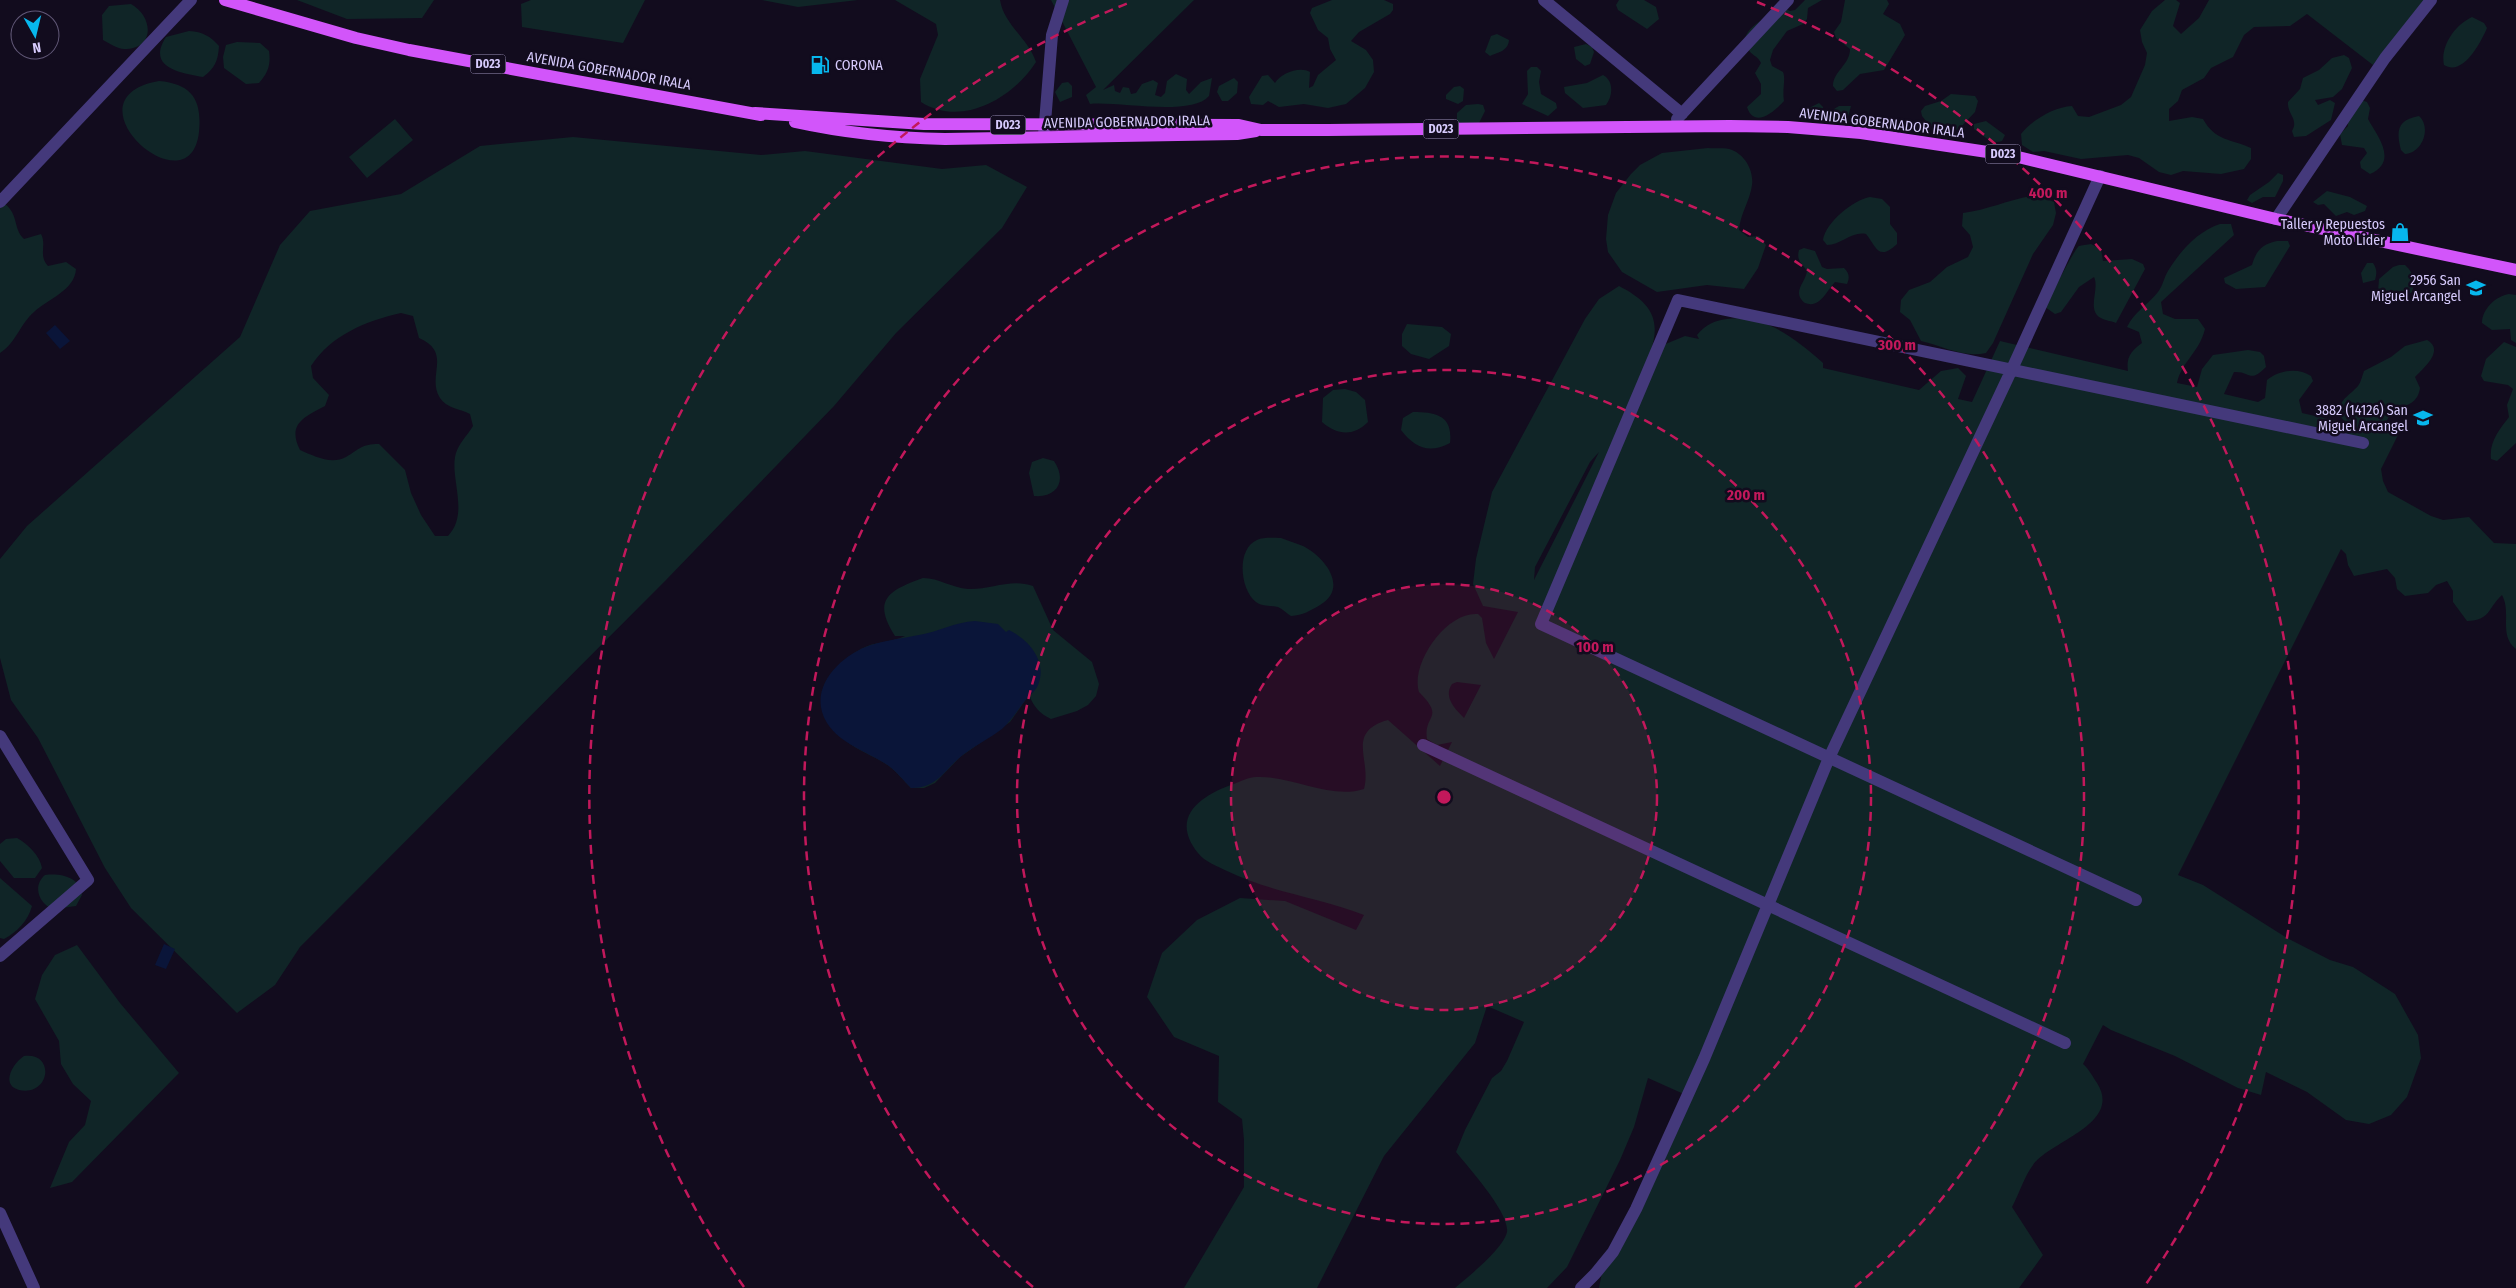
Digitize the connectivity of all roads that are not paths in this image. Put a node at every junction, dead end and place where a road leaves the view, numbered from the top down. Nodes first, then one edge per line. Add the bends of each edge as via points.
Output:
1 (191, 0) edge
2 (225, 0) edge
3 (1063, 0) edge
4 (1544, 0) edge
5 (1788, 0) edge
6 (2431, 0) edge
7 (755, 113) junction
8 (1682, 114) junction
9 (1046, 125) junction
10 (1670, 126) junction
11 (1261, 130) junction
12 (1044, 139) junction
13 (2100, 176) junction
14 (0, 202) edge
15 (2276, 219) junction
16 (2516, 270) edge
17 (2012, 369) junction
18 (2363, 443) dead end
19 (0, 736) edge
20 (1423, 745) dead end
21 (1829, 758) junction
22 (2136, 900) dead end
23 (1767, 904) junction
24 (0, 956) edge
25 (2065, 1043) dead end
26 (0, 1213) edge
27 (34, 1288) edge
28 (1581, 1288) edge

1 - 14 street
2 - 7 main road, AVENIDA GOBERNADOR IRALA / D023 via 408,50
3 - 9 street via 1052,35
4 - 8 street
5 - 8 street
6 - 15 street via 2385,58
7 - 9 main road, AVENIDA GOBERNADOR IRALA / D023 via 924,124
7 - 12 main road, AVENIDA GOBERNADOR IRALA / D023 via 848,132 897,138
8 - 10 street
9 - 11 main road, AVENIDA GOBERNADOR IRALA / D023 via 1239,125
9 - 12 street
10 - 11 main road, AVENIDA GOBERNADOR IRALA / D023
10 - 13 main road, AVENIDA GOBERNADOR IRALA / D023 via 1788,127 1861,133 2014,156
11 - 12 main road, AVENIDA GOBERNADOR IRALA / D023 via 1237,134
13 - 15 main road, AVENIDA GOBERNADOR IRALA / D023
13 - 17 street
15 - 16 main road, AVENIDA GOBERNADOR IRALA / D023
17 - 18 street
17 - 21 street
17 - 21 street via 1678,300 1541,624
19 - 24 street via 88,880
20 - 23 street
21 - 22 street
21 - 23 street
23 - 25 street
23 - 28 street via 1704,1059 1636,1209 1614,1252
26 - 27 street

